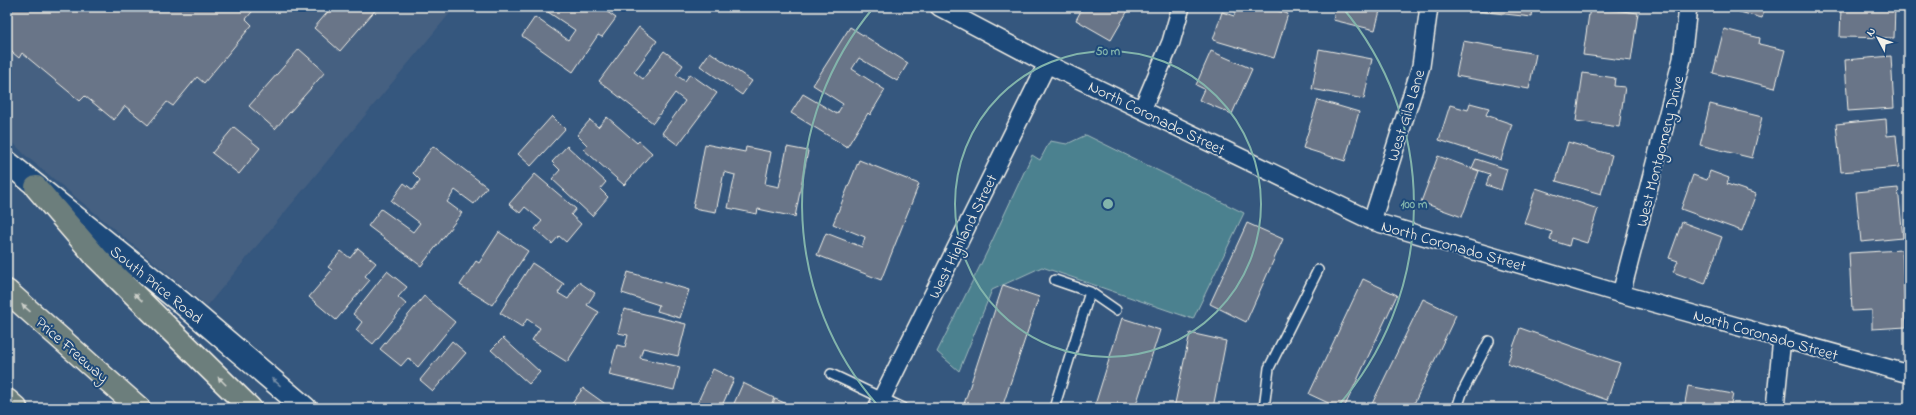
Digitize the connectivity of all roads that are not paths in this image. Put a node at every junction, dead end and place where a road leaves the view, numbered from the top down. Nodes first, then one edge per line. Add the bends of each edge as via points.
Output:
1 (939, 7) edge
2 (1181, 7) edge
3 (1430, 7) edge
4 (1688, 7) edge
5 (1047, 64) junction
6 (1142, 110) junction
7 (7, 162) edge
8 (36, 187) junction
9 (1372, 221) junction
10 (1318, 270) dead end
11 (1055, 280) dead end
12 (7, 291) edge
13 (1090, 292) junction
14 (1622, 294) junction
15 (1116, 310) dead end
16 (1782, 338) junction
17 (1489, 341) dead end
18 (831, 374) dead end
19 (1909, 374) edge
20 (7, 400) edge
21 (879, 403) edge
22 (16, 408) edge
23 (139, 408) edge
24 (250, 408) edge
25 (305, 408) edge
26 (903, 408) edge
27 (1054, 408) edge
28 (1264, 408) edge
29 (1457, 408) edge
30 (1775, 408) edge

1 - 5 street, North Coronado Street
2 - 6 street via 1171,42
3 - 9 street, West Gila Lane via 1422,66
4 - 14 street, West Montgomery Drive via 1682,59
5 - 6 street, North Coronado Street
5 - 21 street, West Highland Street
6 - 9 street, North Coronado Street
7 - 8 main road, South Price Road
24 -> 8 highway via 98,258
25 -> 8 main road, South Price Road via 182,303
9 - 14 street, North Coronado Street
10 - 28 lane via 1268,368
11 - 13 lane
23 -> 12 highway, Price Freeway
13 - 15 lane
13 - 27 lane
14 - 16 street, North Coronado Street
16 - 19 street, North Coronado Street
16 - 30 street
17 - 29 lane
18 - 21 lane
20 - 22 highway
21 - 26 lane

